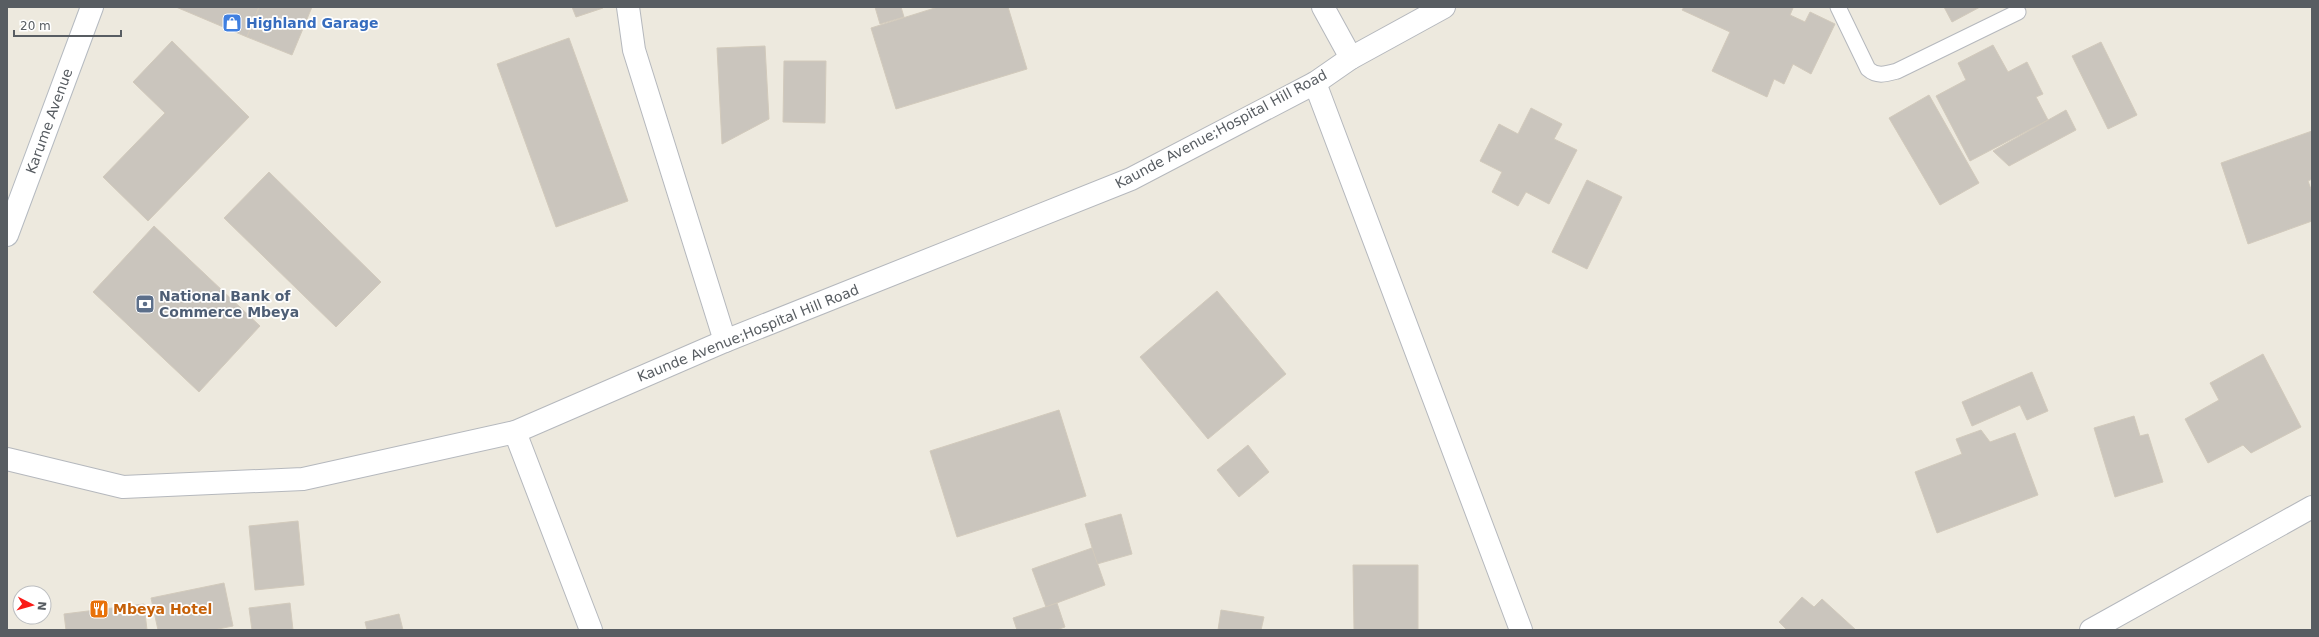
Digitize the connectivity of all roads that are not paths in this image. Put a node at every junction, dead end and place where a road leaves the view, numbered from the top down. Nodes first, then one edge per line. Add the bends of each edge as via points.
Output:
1 (92, 7) edge
2 (628, 7) edge
3 (1323, 7) edge
4 (1444, 7) edge
5 (1838, 7) edge
6 (2018, 12) dead end
7 (1352, 58) junction
8 (1315, 83) junction
9 (7, 235) edge
10 (725, 341) junction
11 (514, 432) junction
12 (7, 459) edge
13 (2312, 507) edge
14 (591, 630) edge
15 (1521, 630) edge
16 (2091, 630) edge

1 - 9 street, Karume Avenue
2 - 10 street via 634,50
3 - 7 street
4 - 7 street, Kaunde Avenue;Hospital Hill Road
5 - 6 lane via 1868,69 1873,74 1882,75 1897,71
7 - 8 street, Kaunde Avenue;Hospital Hill Road
8 - 10 street, Kaunde Avenue;Hospital Hill Road via 1131,180
8 - 15 street
10 - 11 street, Kaunde Avenue;Hospital Hill Road
11 - 12 street, Kaunde Avenue;Hospital Hill Road via 303,479 123,487
11 - 14 street
13 - 16 street

